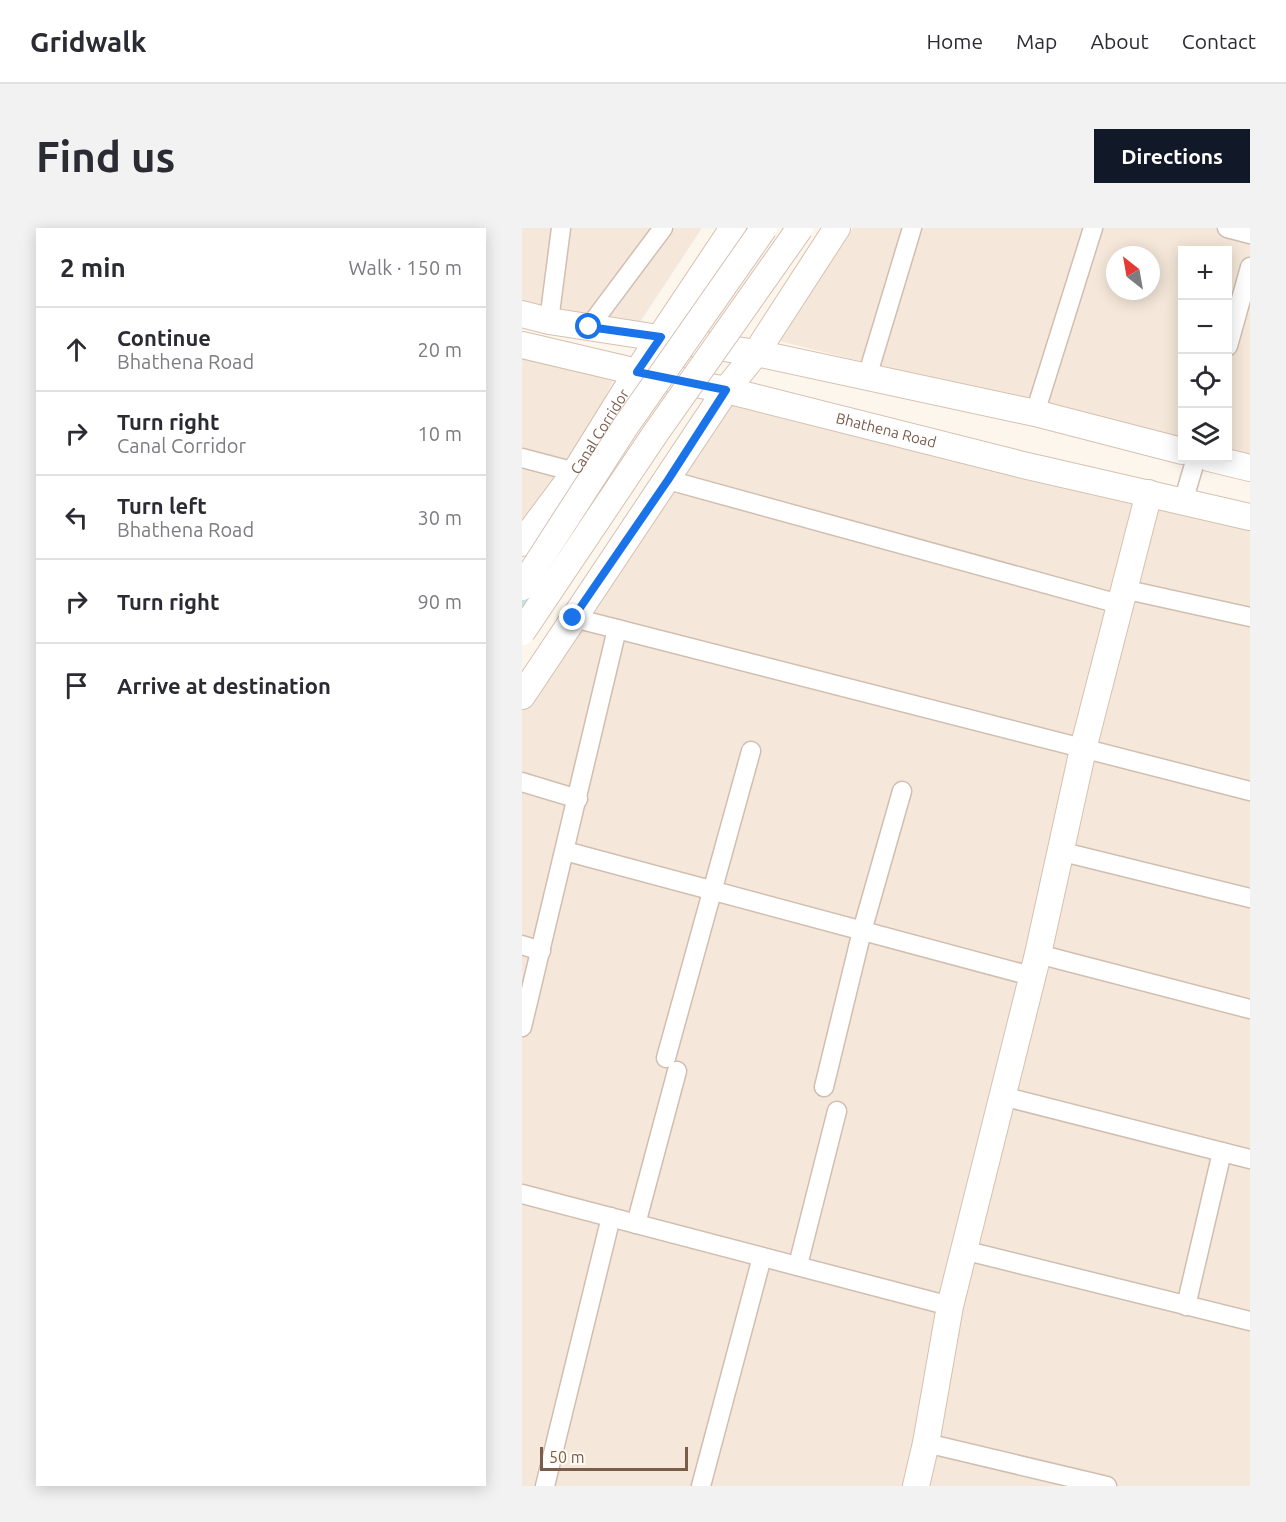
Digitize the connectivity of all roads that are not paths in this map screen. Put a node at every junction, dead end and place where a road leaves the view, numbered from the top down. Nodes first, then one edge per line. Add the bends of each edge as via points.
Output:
1 (561, 228) edge
2 (663, 228) edge
3 (733, 228) edge
4 (764, 228) edge
5 (800, 228) edge
6 (837, 228) edge
7 (912, 228) edge
8 (1093, 228) edge
9 (1227, 228) edge
10 (1250, 234) edge
11 (1250, 267) edge
12 (522, 314) edge
13 (549, 321) junction
14 (589, 327) junction
15 (1232, 329) edge
16 (661, 337) junction
17 (522, 345) edge
18 (756, 353) junction
19 (637, 372) junction
20 (867, 377) junction
21 (726, 390) junction
22 (1035, 413) junction
23 (1178, 450) edge
24 (522, 458) edge
25 (1195, 462) edge
26 (1225, 462) edge
27 (1250, 468) edge
28 (575, 472) junction
29 (668, 480) junction
30 (1149, 493) junction
31 (1183, 501) junction
32 (1250, 517) edge
33 (522, 543) edge
34 (522, 587) edge
35 (1121, 597) junction
36 (1250, 616) edge
37 (573, 618) junction
38 (617, 629) junction
39 (522, 632) edge
40 (522, 696) edge
41 (1083, 749) junction
42 (751, 751) dead end
43 (522, 782) edge
44 (902, 791) dead end
45 (1250, 791) edge
46 (578, 799) junction
47 (1059, 850) junction
48 (565, 851) junction
49 (712, 890) junction
50 (1250, 898) edge
51 (862, 931) junction
52 (522, 945) edge
53 (541, 951) junction
54 (1035, 965) junction
55 (1250, 1009) edge
56 (522, 1027) edge
57 (824, 1087) dead end
58 (1002, 1096) junction
59 (837, 1111) dead end
60 (1222, 1152) junction
61 (1250, 1159) edge
62 (522, 1194) edge
63 (611, 1217) junction
64 (636, 1224) junction
65 (963, 1250) junction
66 (762, 1257) junction
67 (798, 1265) junction
68 (1186, 1305) junction
69 (950, 1306) junction
70 (1250, 1321) edge
71 (926, 1443) junction
72 (545, 1486) edge
73 (701, 1486) edge
74 (916, 1486) edge
75 (1107, 1486) edge

1 - 13 street
2 - 14 street
3 - 16 street, Canal Corridor
4 - 34 street, bridge via 625,427
5 - 39 street, bridge
6 - 18 street
7 - 20 street
8 - 22 street
9 - 10 street
11 - 15 street
12 - 13 street
13 - 14 street
14 - 16 street
16 - 18 street
16 - 19 street, Canal Corridor
17 - 19 street, Bhathena Road
18 - 20 street
18 - 21 street
19 - 21 street, Bhathena Road
19 - 28 street, Canal Corridor
20 - 22 street
21 - 29 street
21 - 30 street, Bhathena Road
22 - 23 street
24 - 28 street
25 - 31 street
26 - 27 street
28 - 33 street, Canal Corridor
29 - 35 street
29 - 37 street
30 - 31 street, Bhathena Road
30 - 35 street
31 - 32 street, Bhathena Road
35 - 36 street
35 - 41 street
37 - 38 street
37 - 40 street
38 - 41 street
38 - 46 street
41 - 45 street
41 - 47 street
42 - 49 street
43 - 46 street
44 - 51 street
46 - 48 street
47 - 50 street
47 - 54 street
48 - 49 street
48 - 53 street
49 - 51 street
49 - 64 street
51 - 54 street
51 - 57 street
52 - 53 street
53 - 56 street
54 - 55 street
54 - 58 street
58 - 60 street
58 - 65 street
59 - 67 street
60 - 61 street
60 - 68 street
62 - 63 street
63 - 64 street
63 - 72 street
64 - 66 street
65 - 68 street
65 - 69 street
66 - 67 street
66 - 73 street
67 - 69 street
68 - 70 street
69 - 71 street
71 - 74 street
71 - 75 street

